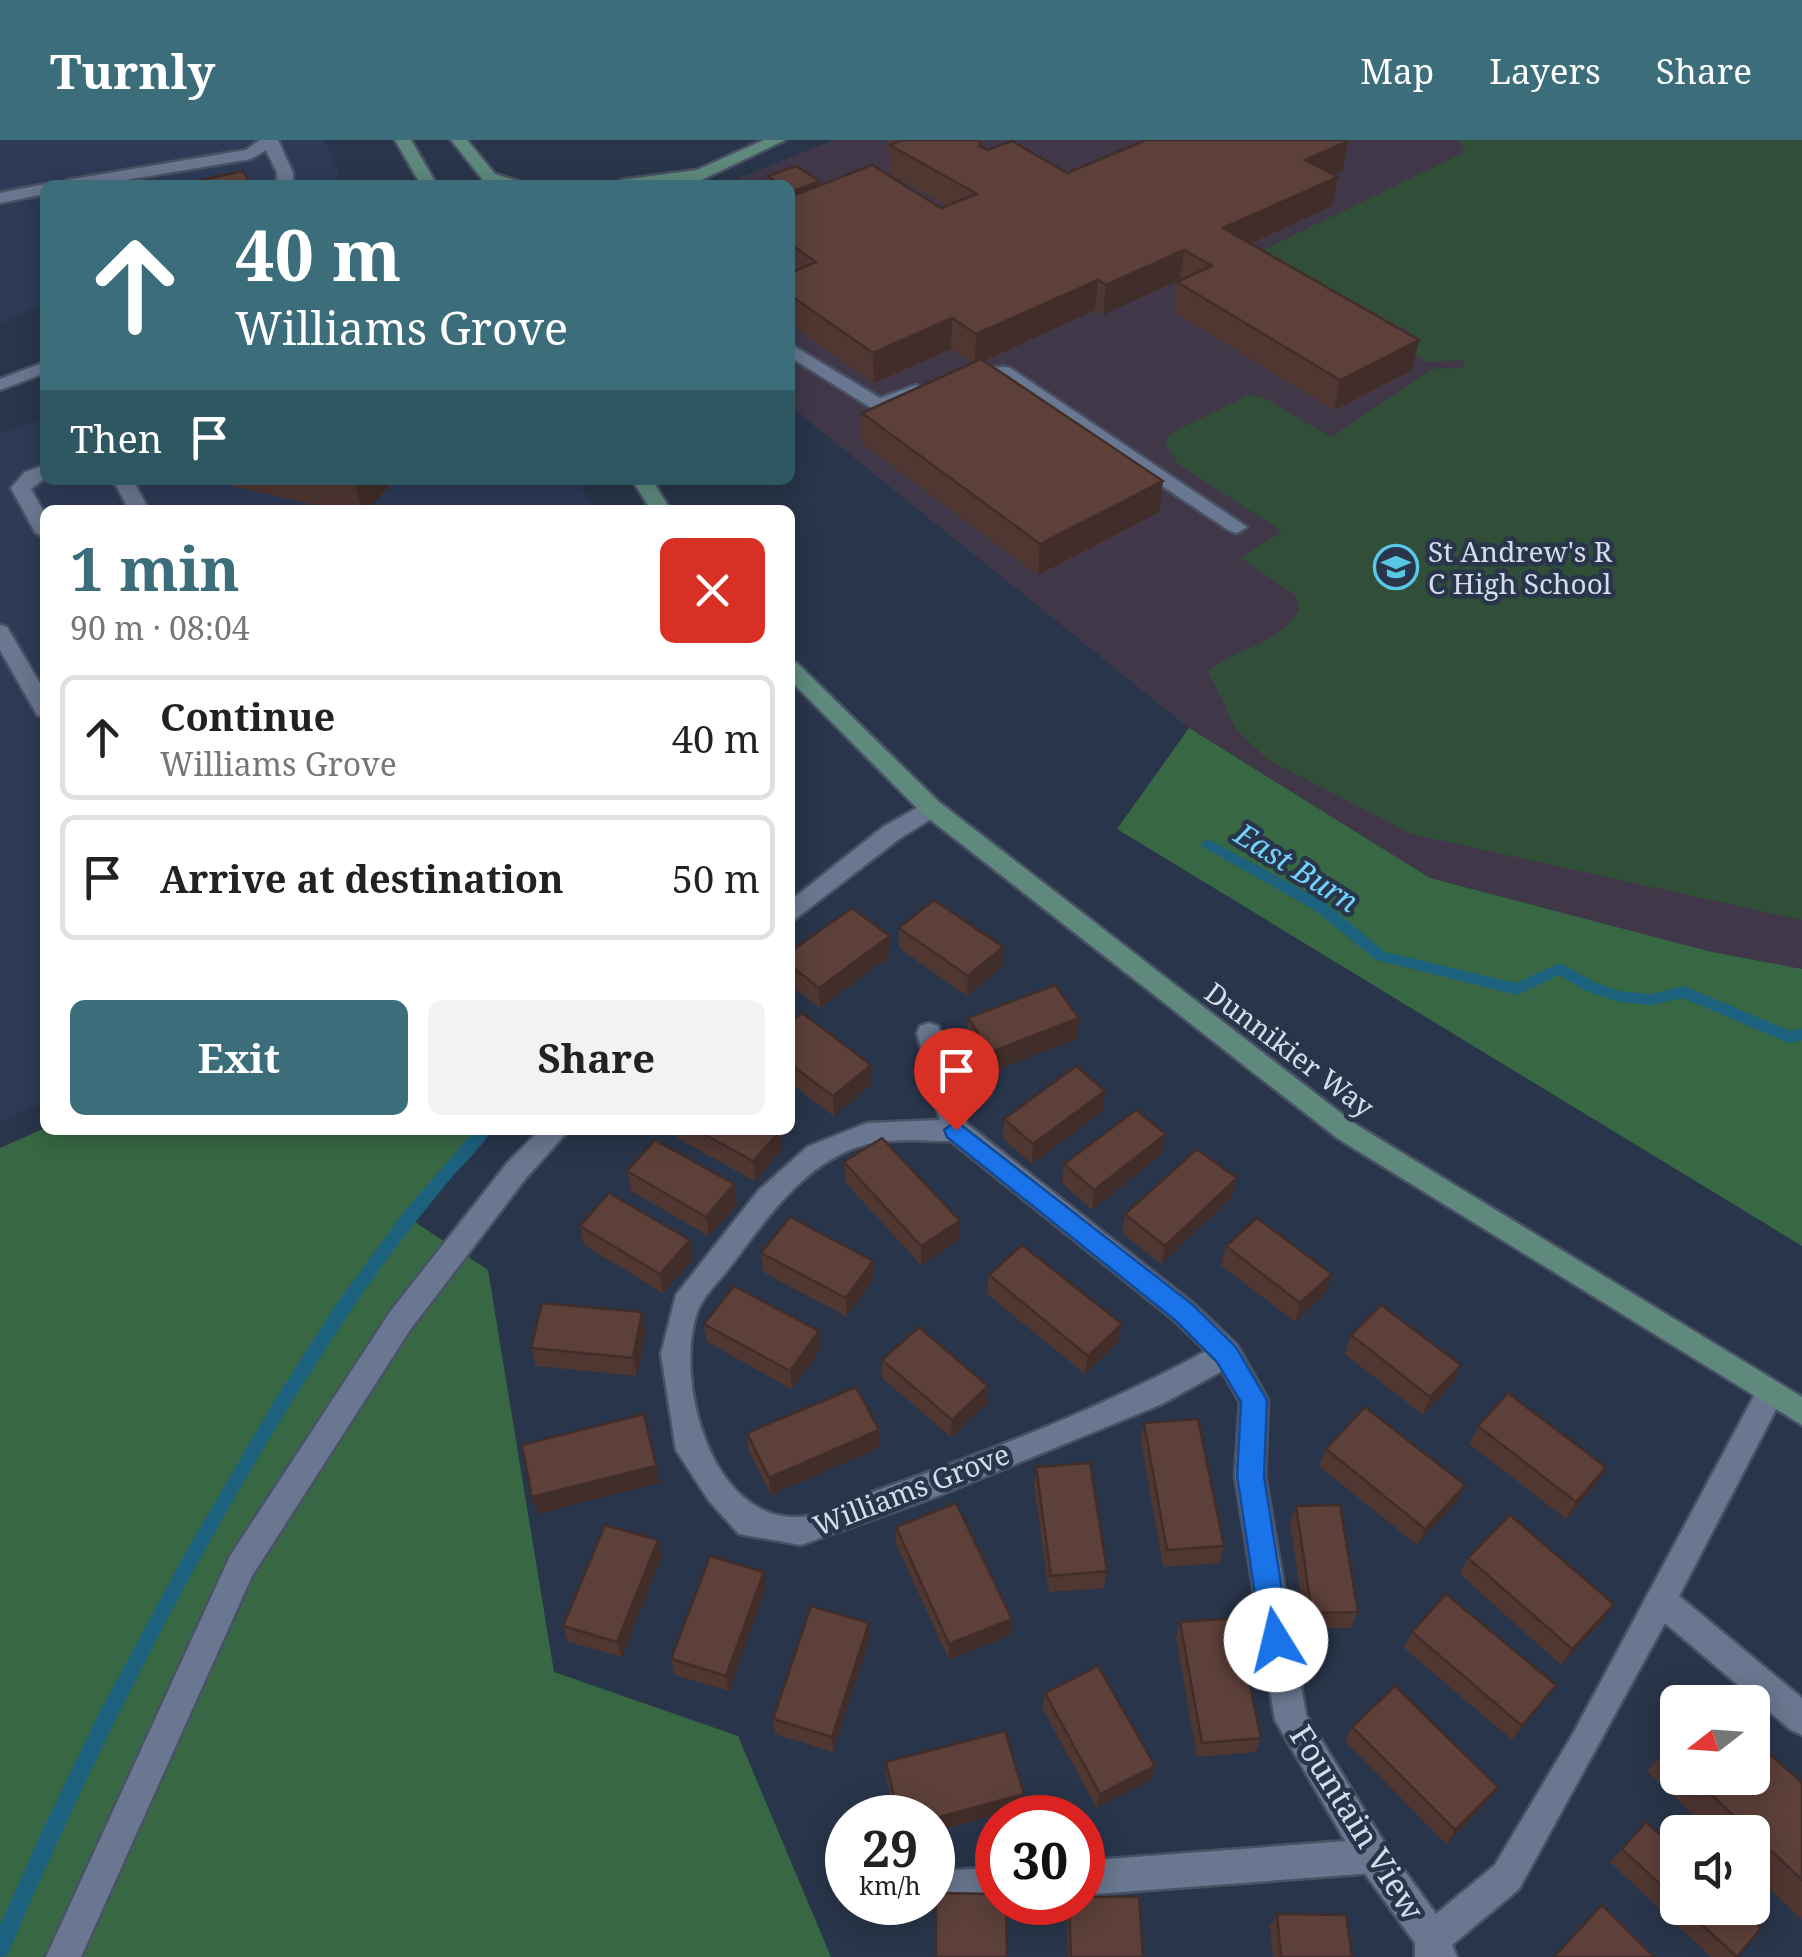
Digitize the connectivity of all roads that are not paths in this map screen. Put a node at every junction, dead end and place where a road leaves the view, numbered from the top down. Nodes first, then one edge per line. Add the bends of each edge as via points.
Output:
1 (403, 140) edge
2 (460, 140) edge
3 (777, 140) edge
4 (270, 141) edge
5 (116, 180) edge
6 (285, 180) edge
7 (426, 180) edge
8 (501, 180) edge
9 (698, 180) edge
10 (40, 190) edge
11 (0, 198) edge
12 (795, 352) edge
13 (40, 368) edge
14 (40, 369) edge
15 (0, 376) edge
16 (0, 384) edge
17 (40, 474) edge
18 (40, 522) edge
19 (1237, 527) dead end
20 (0, 632) edge
21 (795, 673) edge
22 (40, 697) edge
23 (931, 808) junction
24 (795, 910) edge
25 (929, 1033) dead end
26 (956, 1130) junction
27 (551, 1135) edge
28 (1226, 1354) junction
29 (1770, 1394) junction
30 (1802, 1412) edge
31 (1659, 1598) junction
32 (1802, 1719) edge
33 (1374, 1856) junction
34 (1105, 1876) edge
35 (1434, 1951) edge
36 (63, 1957) edge

1 - 7 main road
2 - 8 main road via 489,177
3 - 9 main road
4 - 5 street via 251,154
4 - 6 street
10 - 11 street
12 - 19 street via 880,405 946,378 1004,372
13 - 15 street
14 - 16 street
17 - 18 street via 22,488
20 - 22 street
21 - 23 main road, Dunnikier Way
23 - 24 street
23 - 29 main road, Dunnikier Way via 1346,1132
25 - 26 street
26 - 28 street via 1184,1312
26 - 28 street, Williams Grove via 867,1133 816,1154 767,1199 686,1303 675,1354 692,1450 750,1524 800,1531 925,1487 1152,1394
27 - 36 street via 400,1322 240,1566
28 - 33 street, Fountain View via 1254,1400 1250,1476 1291,1720
29 - 30 main road, Dunnikier Way
29 - 31 street
31 - 32 street
31 - 35 street via 1507,1876
33 - 34 street
33 - 35 street, Fountain View

